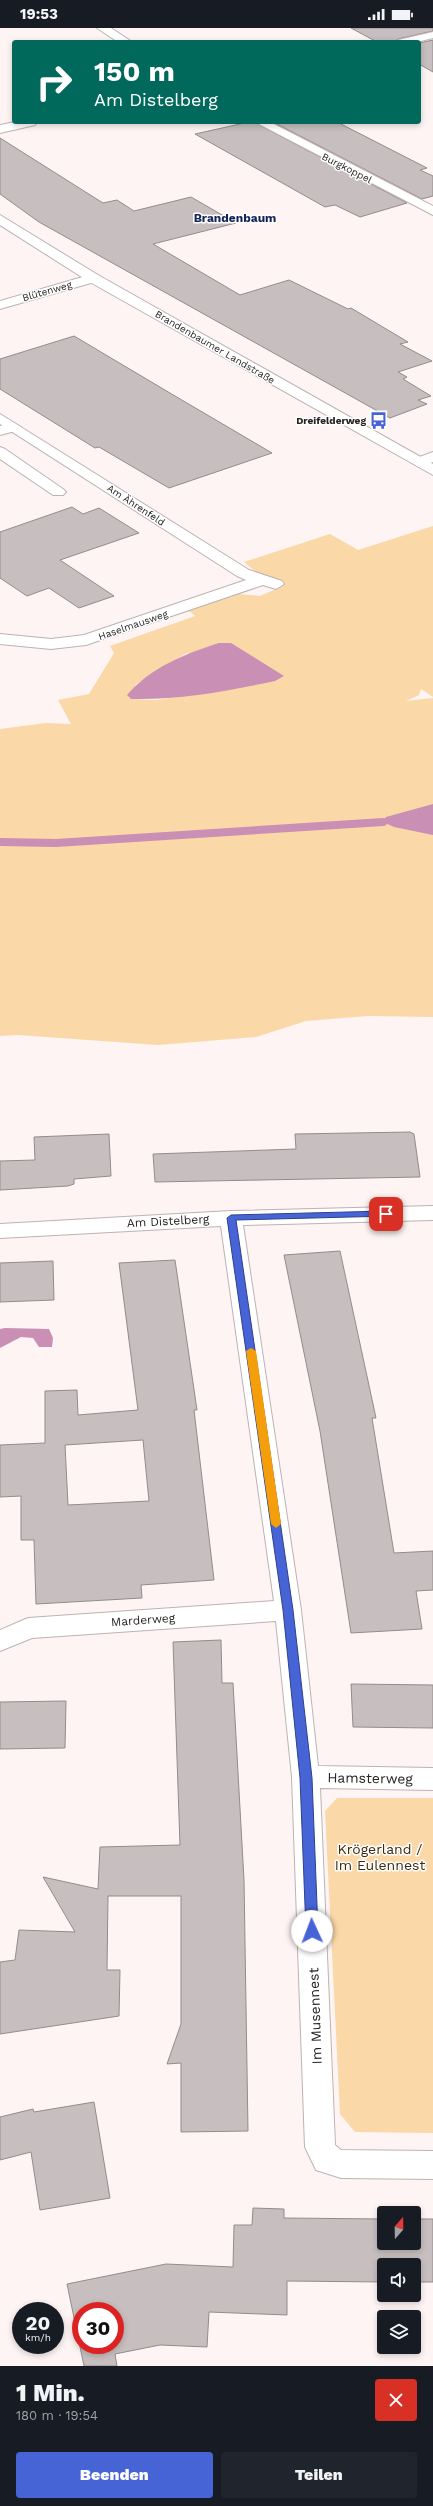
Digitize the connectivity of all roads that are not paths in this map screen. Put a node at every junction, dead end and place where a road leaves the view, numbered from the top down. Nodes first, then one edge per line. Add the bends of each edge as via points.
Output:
1 (103, 28) edge
2 (433, 35) edge
3 (123, 40) edge
4 (411, 40) edge
5 (22, 124) edge
6 (265, 124) edge
7 (0, 129) edge
8 (433, 212) edge
9 (0, 219) edge
10 (93, 278) junction
11 (0, 304) edge
12 (0, 418) edge
13 (7, 429) edge
14 (0, 452) edge
15 (426, 459) edge
16 (433, 470) edge
17 (58, 492) dead end
18 (269, 582) joint
19 (0, 639) edge
20 (433, 1213) edge
21 (231, 1218) junction
22 (0, 1231) edge
23 (288, 1610) junction
24 (0, 1641) edge
25 (306, 1778) junction
26 (433, 1779) edge
27 (433, 2165) edge

1 - 3 street
2 - 4 street
5 - 7 street
6 - 8 street, Burgkoppel
9 - 10 street, Brandenbaumer Landstraße
10 - 11 street, Blütenweg
10 - 15 street, Brandenbaumer Landstraße
12 - 13 street, Am Ährenfeld
13 - 18 street, Am Ährenfeld via 243,573
14 - 17 street
15 - 16 street, Brandenbaumer Landstraße
18 - 19 street, Haselmausweg via 86,640 52,644
20 - 21 street, Am Distelberg
21 - 22 street, Am Distelberg
21 - 23 street, Im Musennest
23 - 24 street, Marderweg via 28,1628
23 - 25 street, Im Musennest
25 - 26 street, Hamsterweg
25 - 27 street, Im Musennest via 320,2147 326,2160 341,2164

